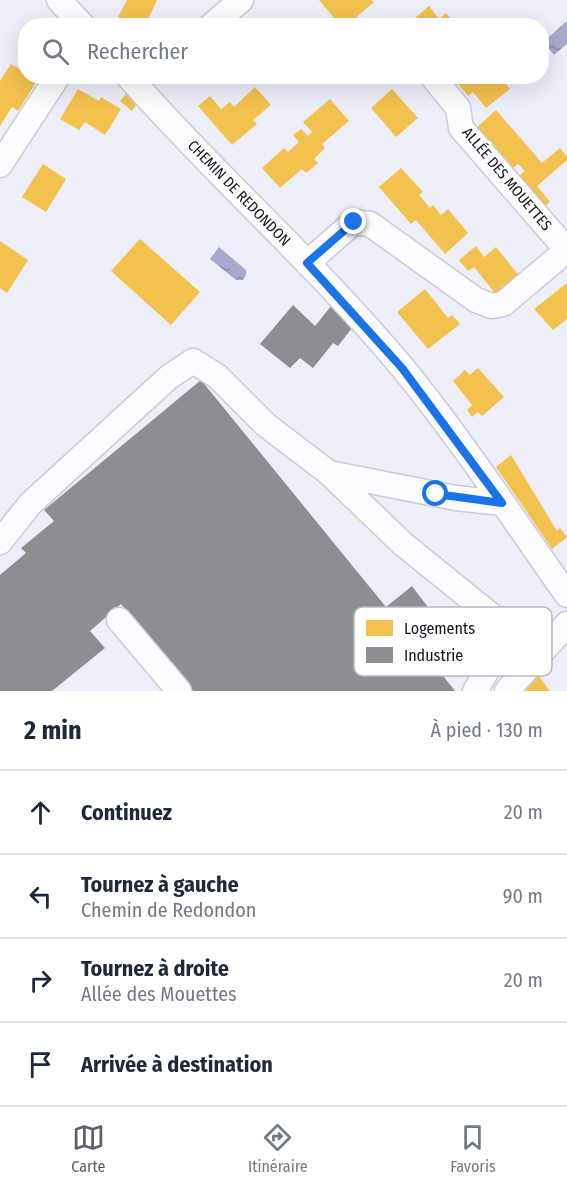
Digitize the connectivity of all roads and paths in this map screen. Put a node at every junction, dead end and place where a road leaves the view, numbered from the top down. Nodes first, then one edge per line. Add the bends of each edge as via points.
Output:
1 (59, 0) edge
2 (241, 0) edge
3 (76, 18) edge
4 (220, 18) edge
5 (53, 84) edge
6 (144, 84) edge
7 (438, 84) edge
8 (0, 165) edge
9 (567, 250) edge
10 (307, 263) junction
11 (329, 473) junction
12 (502, 503) junction
13 (0, 542) edge
14 (567, 595) edge
15 (481, 607) edge
16 (119, 620) dead end
17 (567, 624) edge
18 (552, 641) edge
19 (484, 676) edge
20 (520, 676) edge
21 (179, 691) edge
22 (475, 691) edge
23 (507, 691) edge

1 - 3 street
2 - 4 street
5 - 8 street
6 - 10 street, CHEMIN DE REDONDON
7 - 9 street, ALLÉE DES MOUETTES via 458,108 461,128
9 - 10 street, ALLÉE DES MOUETTES via 504,304 492,306 476,300 370,224 354,222
10 - 12 street, CHEMIN DE REDONDON via 402,368
11 - 12 street
11 - 13 street via 266,425 217,376 193,361 169,377 30,504
11 - 15 street via 403,544
12 - 14 street, CHEMIN DE REDONDON
16 - 21 street
17 - 18 street
19 - 22 street
20 - 23 street

